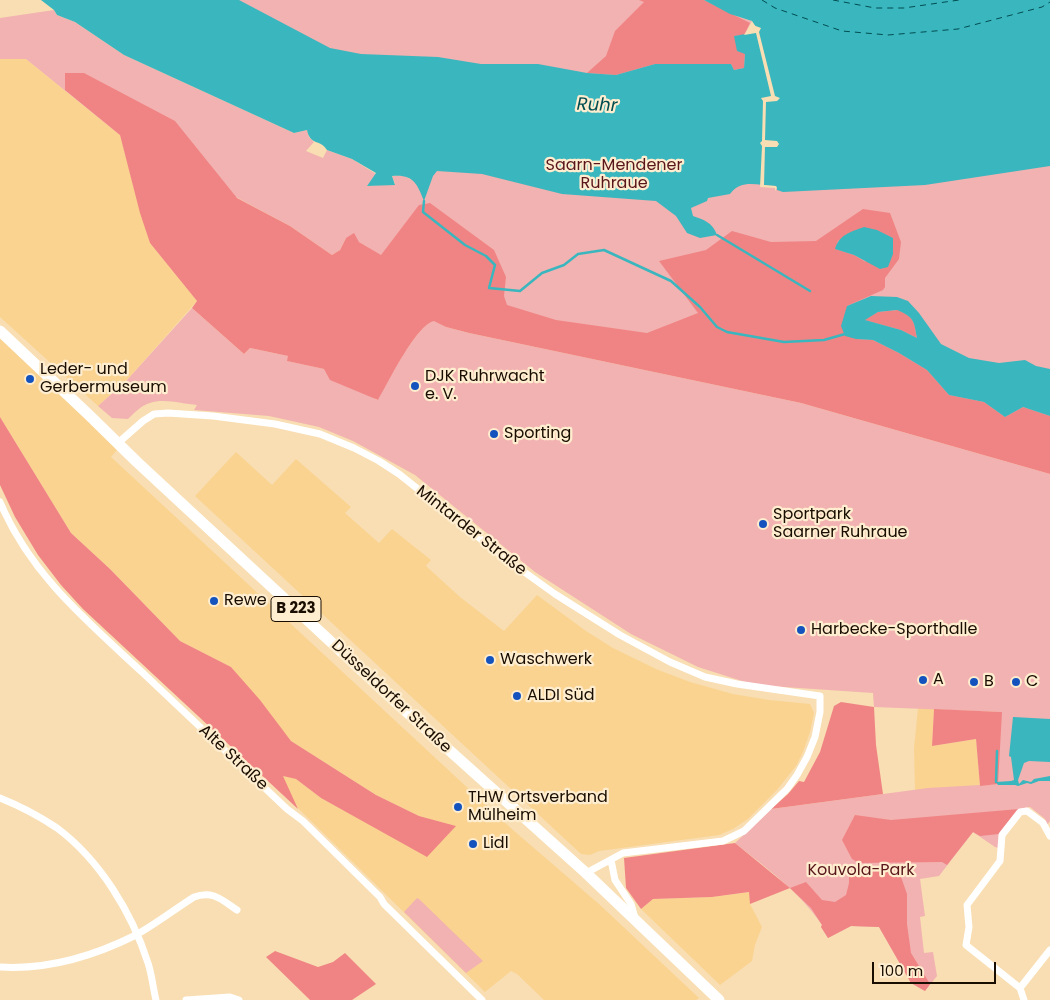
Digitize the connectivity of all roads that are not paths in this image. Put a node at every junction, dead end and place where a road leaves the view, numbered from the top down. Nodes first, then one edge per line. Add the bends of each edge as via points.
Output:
1 (0, 331) edge
2 (118, 443) junction
3 (0, 502) edge
4 (0, 798) edge
5 (1050, 836) edge
6 (611, 860) junction
7 (586, 873) junction
8 (237, 910) dead end
9 (636, 922) junction
10 (137, 934) junction
11 (1050, 950) edge
12 (0, 967) edge
13 (1020, 988) junction
14 (156, 1000) edge
15 (186, 1000) edge
16 (239, 1000) edge
17 (482, 1000) edge
18 (718, 1000) edge
19 (1024, 1000) edge

1 - 2 main road, Düsseldorfer Straße / B 223
2 - 6 street, Mintarder Straße via 154,414 168,413 275,424 320,434 354,448 399,474 555,594 661,658 705,677 820,696 815,737 797,775 744,831 723,841 623,853
2 - 7 main road, Düsseldorfer Straße / B 223
3 - 17 street, Alte Straße via 10,526 32,560 67,602 303,821
4 - 10 street via 38,815 80,849 99,870
5 - 13 street via 1043,823 1027,811 1020,812 1002,835 1000,861 967,905 969,927 966,945
6 - 7 street
6 - 9 street via 614,880 631,904
7 - 9 main road, Düsseldorfer Straße / B 223
8 - 10 street via 216,896 204,893
9 - 18 main road, Düsseldorfer Straße / B 223
10 - 12 street via 69,960 41,966
10 - 14 street via 149,964
11 - 13 street
13 - 19 street
15 - 16 street via 230,997

